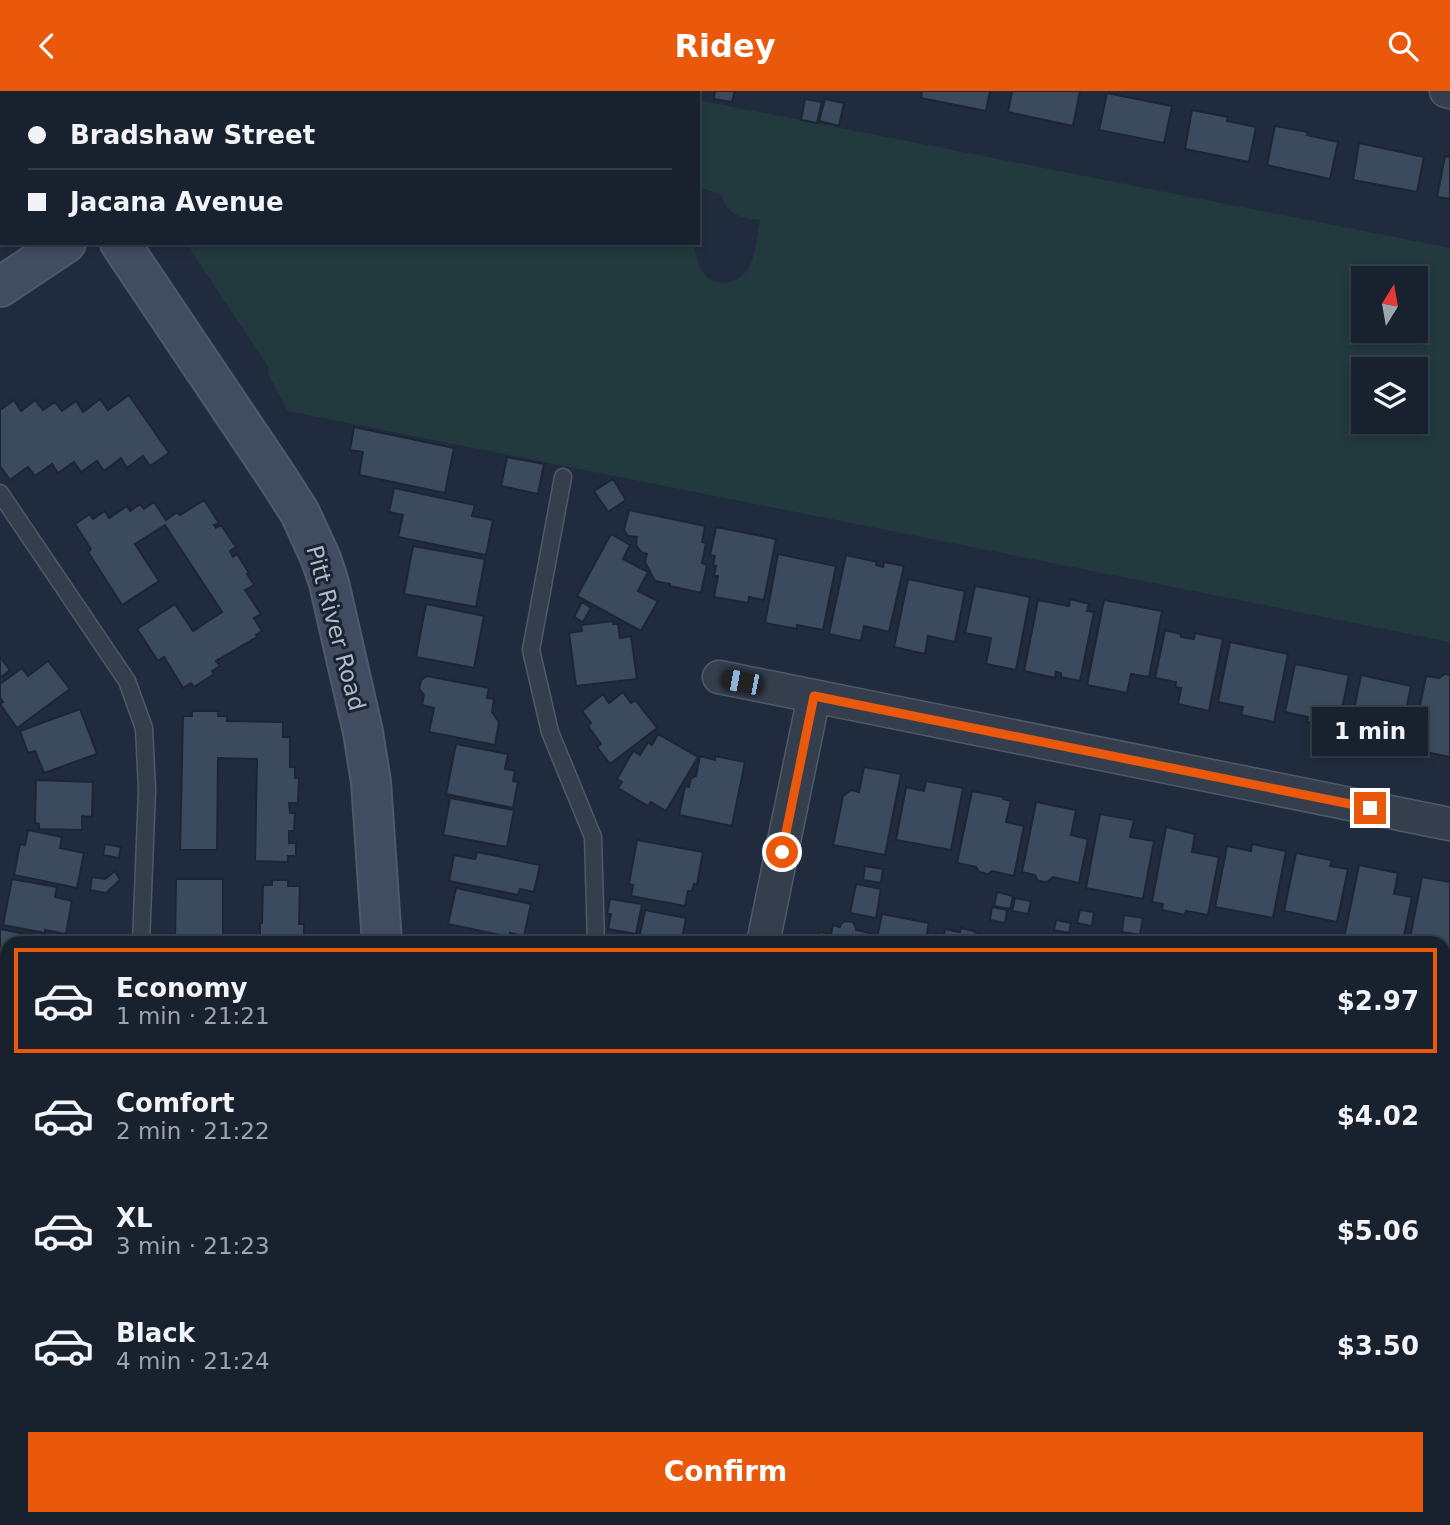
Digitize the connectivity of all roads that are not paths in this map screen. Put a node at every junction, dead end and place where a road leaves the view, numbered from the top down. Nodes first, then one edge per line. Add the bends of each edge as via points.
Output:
1 (63, 245) edge
2 (121, 245) edge
3 (0, 287) edge
4 (563, 477) dead end
5 (0, 493) edge
6 (6, 516) edge
7 (719, 677) dead end
8 (814, 696) junction
9 (1450, 824) edge
10 (141, 936) edge
11 (382, 936) edge
12 (596, 936) edge
13 (764, 936) edge

1 - 3 main road
2 - 11 main road, Pitt River Road via 279,480 321,559 363,732
4 - 12 lane via 531,650 550,732 593,837
5 - 6 lane
6 - 10 lane via 127,681 144,728 147,790
7 - 8 street
8 - 9 street
8 - 13 street

